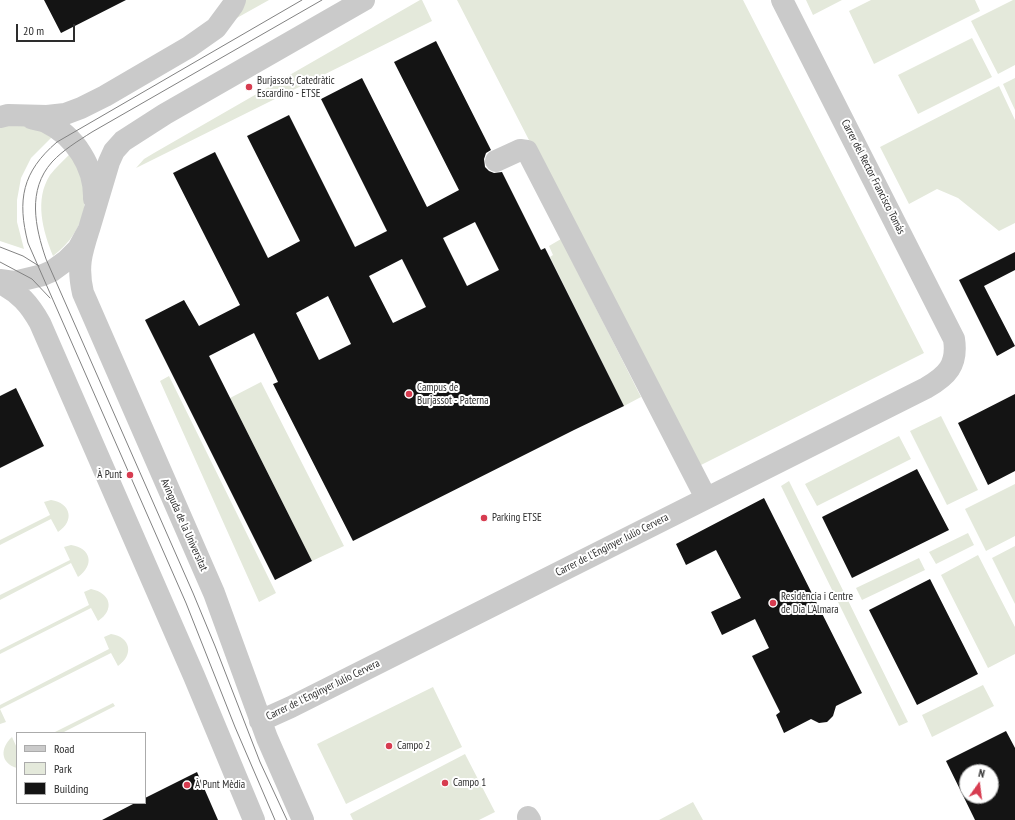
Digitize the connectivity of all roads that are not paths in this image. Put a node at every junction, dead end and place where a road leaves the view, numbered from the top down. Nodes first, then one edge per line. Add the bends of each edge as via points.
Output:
1 (236, 0) edge
2 (364, 0) edge
3 (782, 0) edge
4 (8, 112) edge
5 (496, 161) dead end
6 (92, 219) junction
7 (0, 282) edge
8 (954, 357) joint
9 (706, 498) junction
10 (260, 721) junction
11 (254, 820) edge
12 (303, 820) edge

1 - 4 street via 216,28 189,47 81,108 65,114
2 - 6 street via 165,114 123,141 109,162
3 - 8 street, Carrer del Rector Francisco Tomás via 947,322 956,348
4 - 6 street via 46,123 77,147 88,166 94,186
5 - 9 street via 520,150 527,151
6 - 7 street via 78,249 52,271 14,282
6 - 10 street, Avinguda de la Universitat via 80,262 82,293 214,593
7 - 11 street via 20,296 40,323
8 - 9 street, Carrer de l'Enginyer Julio Cervera via 946,374 926,388
9 - 10 street, Carrer de l'Enginyer Julio Cervera
10 - 12 street, Avinguda de la Universitat

